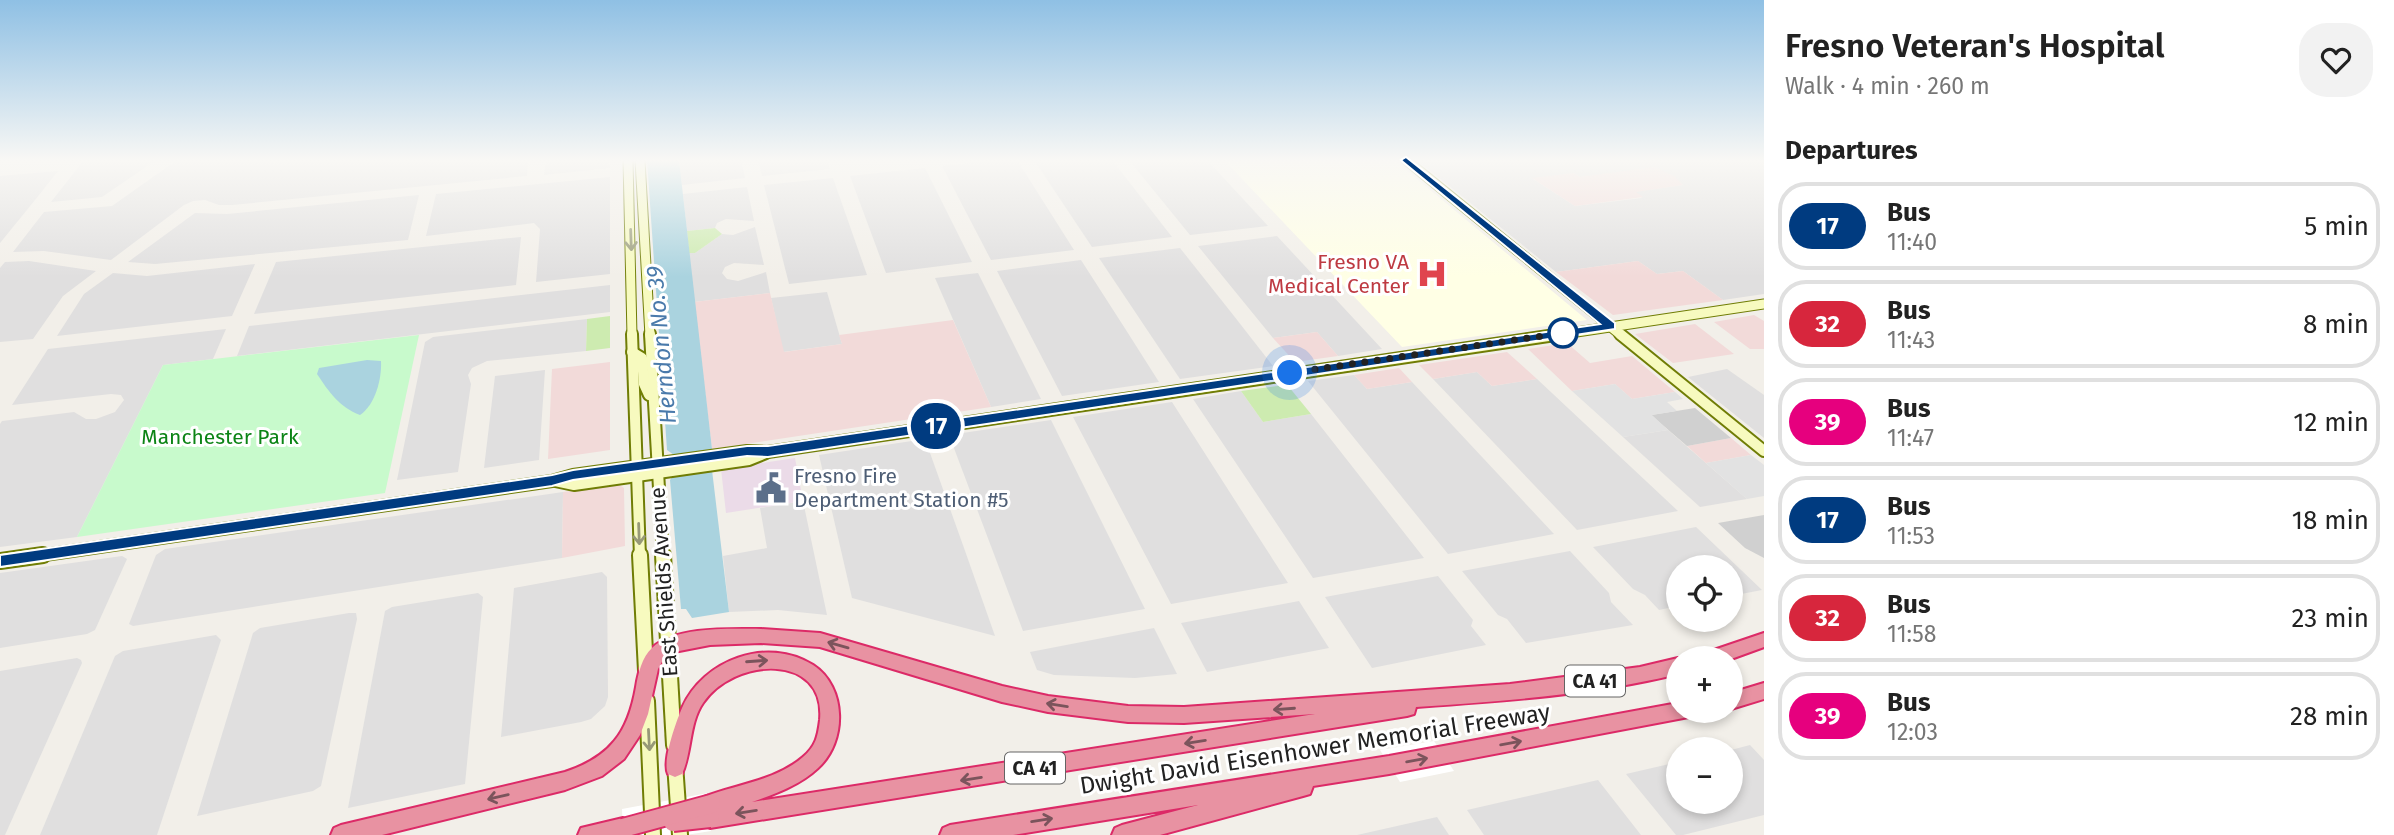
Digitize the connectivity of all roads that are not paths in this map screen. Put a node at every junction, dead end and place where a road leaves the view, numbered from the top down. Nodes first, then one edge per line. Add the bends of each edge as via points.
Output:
1 (629, 199) edge
2 (642, 199) edge
3 (1454, 199) edge
4 (1764, 304) edge
5 (1611, 326) junction
6 (632, 352) junction
7 (653, 404) junction
8 (1764, 451) edge
9 (656, 468) junction
10 (636, 471) junction
11 (0, 561) edge
12 (1764, 640) edge
13 (669, 645) junction
14 (1743, 647) edge
15 (1666, 669) edge
16 (646, 672) junction
17 (1764, 691) edge
18 (1743, 697) edge
19 (1356, 710) junction
20 (1666, 714) edge
21 (1390, 765) junction
22 (675, 768) junction
23 (710, 811) junction
24 (341, 835) edge
25 (588, 835) edge
26 (653, 835) edge
27 (680, 835) edge
28 (950, 835) edge
29 (1122, 835) edge

1 -> 6 main road, East Shields Avenue
2 - 7 main road, East Shields Avenue
3 - 5 main road
4 - 5 main road
5 - 8 main road
5 - 9 main road via 768,452 749,460
6 - 7 main road via 642,358 644,384
6 - 10 main road, East Shields Avenue
7 - 9 main road, East Shields Avenue
9 - 10 main road
9 - 13 main road, East Shields Avenue
10 - 11 main road via 574,485 552,481
10 -> 16 main road, East Shields Avenue
12 - 14 highway
13 - 16 highway via 658,652
19 -> 13 highway via 1128,714 1002,694 798,636 739,635
13 - 22 main road, East Shields Avenue
15 - 19 highway, Dwight David Eisenhower Memorial Freeway / CA 41
16 -> 24 highway via 631,736 600,768 565,781
16 -> 26 main road, East Shields Avenue
17 - 18 highway
19 -> 23 highway, Dwight David Eisenhower Memorial Freeway / CA 41
21 -> 20 highway, Dwight David Eisenhower Memorial Freeway / CA 41
28 -> 21 highway, Dwight David Eisenhower Memorial Freeway / CA 41
21 - 29 highway
22 -> 23 highway via 689,711 699,692 727,669 767,660 808,671 819,681 828,698 831,720 822,751 804,768 775,784
22 - 27 main road, East Shields Avenue
23 - 25 highway, Dwight David Eisenhower Memorial Freeway / CA 41, bridge

